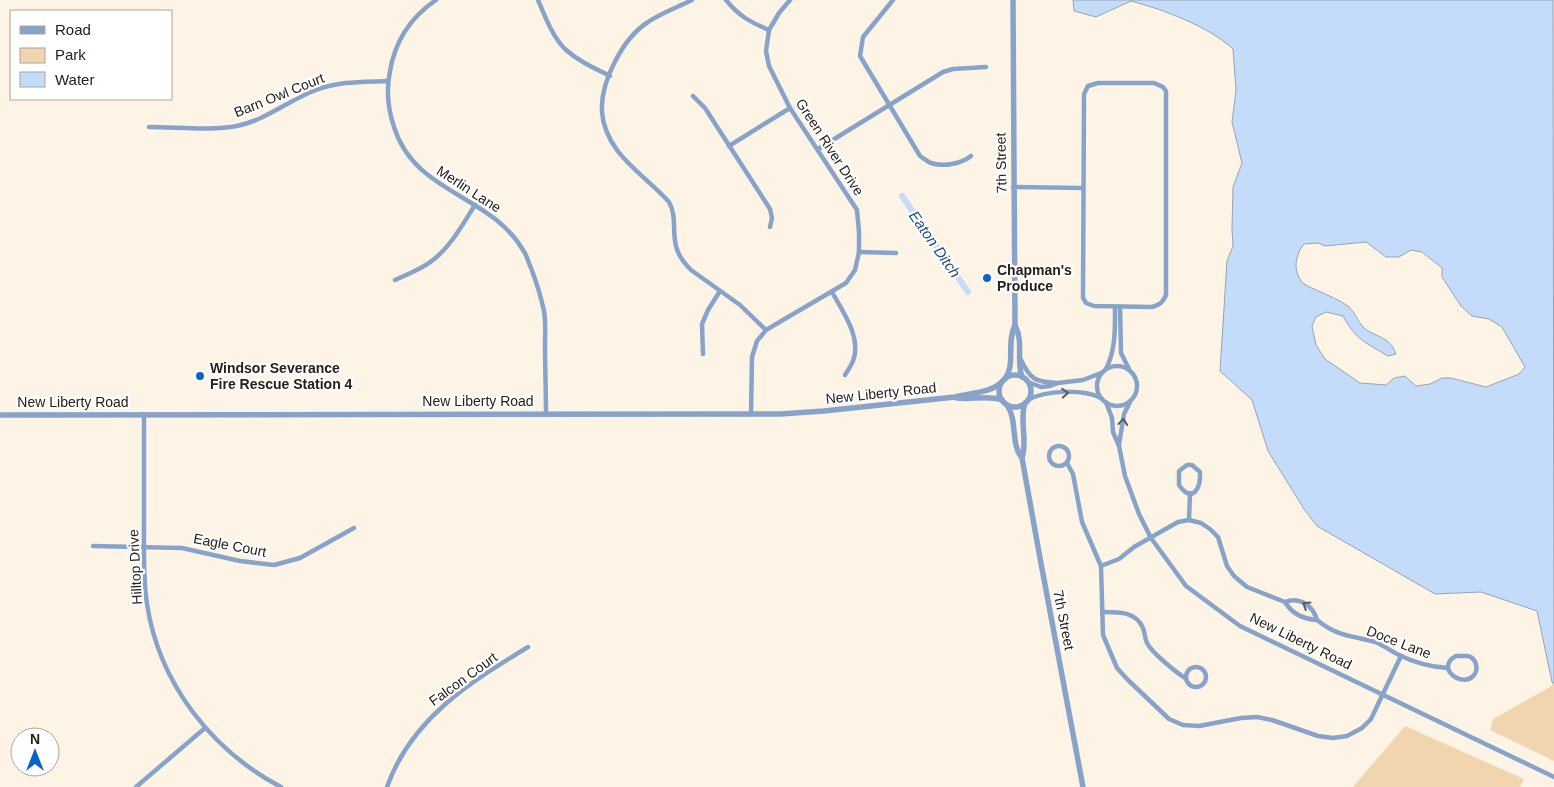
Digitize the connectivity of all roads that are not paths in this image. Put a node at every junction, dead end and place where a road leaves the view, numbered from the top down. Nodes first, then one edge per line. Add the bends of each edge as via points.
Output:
1 (436, 0) edge
2 (538, 0) edge
3 (692, 0) edge
4 (726, 0) edge
5 (790, 0) edge
6 (893, 0) edge
7 (1013, 0) edge
8 (768, 30) junction
9 (986, 67) dead end
10 (610, 76) junction
11 (388, 81) junction
12 (693, 96) dead end
13 (890, 105) junction
14 (790, 108) junction
15 (149, 128) dead end
16 (729, 146) junction
17 (818, 149) junction
18 (971, 156) dead end
19 (1014, 187) junction
20 (1084, 188) junction
21 (475, 204) junction
22 (770, 227) dead end
23 (859, 252) junction
24 (896, 253) dead end
25 (395, 280) dead end
26 (720, 291) junction
27 (832, 292) junction
28 (1118, 307) junction
29 (1015, 325) junction
30 (766, 330) junction
31 (703, 354) dead end
32 (1019, 356) junction
33 (1105, 370) junction
34 (1129, 370) junction
35 (845, 375) dead end
36 (1022, 377) junction
37 (1003, 381) junction
38 (1028, 382) junction
39 (1058, 383) junction
40 (955, 397) junction
41 (1102, 398) junction
42 (1002, 400) junction
43 (1131, 400) junction
44 (1026, 402) junction
45 (1106, 402) junction
46 (1007, 405) junction
47 (144, 414) junction
48 (546, 414) junction
49 (751, 414) junction
50 (0, 415) edge
51 (1119, 446) junction
52 (1022, 458) junction
53 (1067, 463) junction
54 (1190, 494) junction
55 (1189, 520) junction
56 (354, 528) dead end
57 (1151, 538) junction
58 (93, 546) dead end
59 (144, 547) junction
60 (1101, 566) junction
61 (1286, 602) junction
62 (1102, 612) junction
63 (1316, 620) junction
64 (528, 647) dead end
65 (1401, 656) junction
66 (1448, 668) junction
67 (1186, 678) junction
68 (1383, 694) junction
69 (205, 728) junction
70 (1554, 777) edge
71 (136, 787) edge
72 (281, 787) edge
73 (387, 787) edge
74 (1083, 787) edge

1 - 11 street, Merlin Lane via 419,13 404,32 393,56
2 - 10 street via 554,35 565,49 583,63
3 - 10 street via 636,31 614,62
4 - 8 street via 746,20
5 - 8 street
6 - 13 street via 863,37 860,56
7 - 19 street, 7th Street
8 - 14 street, Green River Drive via 766,51 769,66
9 - 13 street via 943,72
10 - 26 street via 603,96 605,129 617,151 669,202 676,246 685,264
11 - 15 street, Barn Owl Court via 325,87 237,126
11 - 21 street, Merlin Lane via 391,119 406,154 430,178
12 - 16 street via 705,108
13 - 17 street
13 - 18 street via 920,156 942,164 963,162
14 - 16 street
14 - 17 street, Green River Drive
16 - 22 street via 770,209
17 - 23 street, Green River Drive via 857,210
19 - 20 street
19 - 29 street, 7th Street
20 - 28 street via 1083,298 1089,305
20 - 28 street via 1085,90 1098,82 1154,83 1163,87 1167,97 1166,295 1164,301 1152,307
21 - 25 street via 441,253 425,266
21 - 48 street, Merlin Lane via 500,222 524,250 535,278 544,312
23 - 24 street
23 - 27 street, Green River Drive via 855,270 846,283
26 - 30 street
26 - 31 street via 702,324
27 - 30 street, Green River Drive
27 - 35 street via 856,343 853,360
28 - 33 street via 1113,353
28 - 34 street via 1121,354
29 - 32 street, 7th Street via 1019,334
29 - 37 street, 7th Street via 1011,333 1010,370
30 - 49 street via 757,341 752,357
32 - 36 street, 7th Street
32 - 39 street via 1034,379
33 - 34 street via 1120,366
33 - 39 street via 1083,380
33 - 41 street via 1097,387
34 - 43 street via 1137,382
36 - 37 street via 1011,376
36 - 38 street
37 - 40 street, New Liberty Road via 990,391
37 - 42 street via 999,389
38 - 39 street via 1041,387
38 - 44 street via 1030,393
40 - 42 street, New Liberty Road
40 - 49 street, New Liberty Road via 802,413
44 -> 41 street via 1041,395 1075,392 1092,393
41 - 45 street
42 - 46 street
43 - 45 street via 1119,405
51 -> 43 street, New Liberty Road via 1124,414
44 - 46 street via 1018,406
44 - 52 street, 7th Street via 1022,413
45 - 51 street, New Liberty Road via 1112,418 1112,432
46 - 52 street, 7th Street via 1013,417 1017,451
47 - 48 street, New Liberty Road
47 - 50 street, New Liberty Road
47 - 59 street, Hilltop Drive
48 - 49 street, New Liberty Road
51 - 57 street, New Liberty Road via 1130,491
52 - 74 street, 7th Street
53 - 53 street via 1067,449 1060,445 1051,449 1048,456 1052,464 1060,466
53 - 60 street via 1073,474 1082,522
54 - 54 street via 1199,488 1200,472 1187,465 1179,471 1178,485
54 - 55 street
55 - 57 street via 1178,522
55 - 61 street, Doce Lane via 1201,523 1218,537 1227,566 1247,587
56 - 59 street, Eagle Court via 308,554 274,565 182,548
57 - 60 street via 1119,559
57 - 68 street, New Liberty Road via 1186,586 1240,626
58 - 59 street, Eagle Court
59 - 69 street, Hilltop Drive via 144,583 153,631 170,675
60 - 62 street
61 - 63 street, Doce Lane via 1297,615
63 -> 61 street, Doce Lane via 1314,610 1304,602 1292,599
62 - 67 street via 1135,617 1142,626 1147,644
62 - 68 street via 1103,635 1117,668 1169,719 1183,726 1257,717 1318,736 1347,736 1371,719
63 - 65 street, Doce Lane via 1327,629 1376,642
64 - 73 street, Falcon Court via 437,711 409,744
65 - 66 street, Doce Lane via 1430,667
65 - 68 street
66 - 66 street, Doce Lane via 1457,679 1470,678 1474,676 1477,665 1469,656 1456,656
67 - 67 street via 1194,687 1203,684 1206,678 1204,671 1195,667 1189,669
68 - 70 street, New Liberty Road
69 - 71 street
69 - 72 street, Hilltop Drive via 239,760

